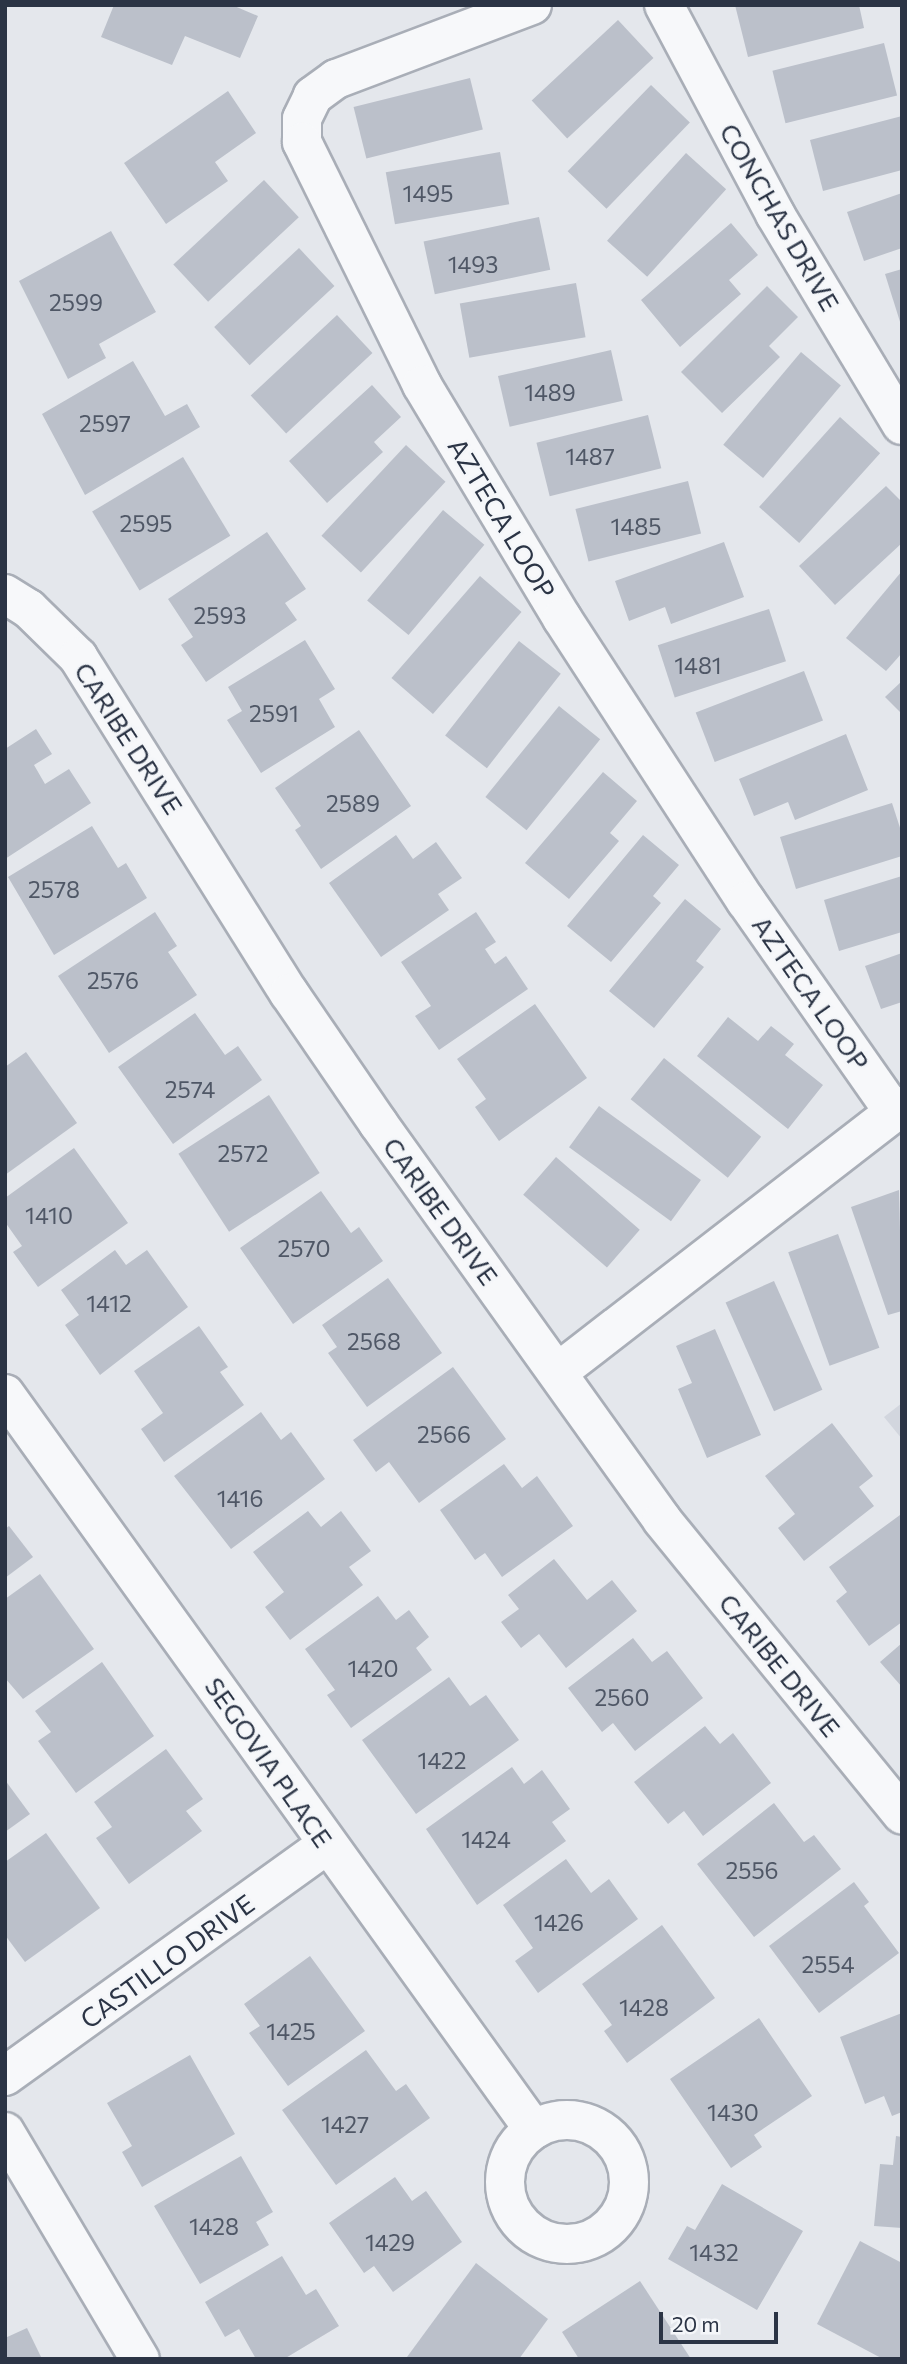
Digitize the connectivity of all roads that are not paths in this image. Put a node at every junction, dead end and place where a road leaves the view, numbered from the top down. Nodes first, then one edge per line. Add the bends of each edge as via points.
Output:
1 (532, 5) edge
2 (664, 5) edge
3 (902, 425) edge
4 (5, 594) edge
5 (898, 1109) edge
6 (558, 1372) junction
7 (5, 1394) edge
8 (902, 1814) edge
9 (327, 1845) junction
10 (5, 2076) edge
11 (534, 2130) dead end
12 (5, 2132) edge
13 (140, 2359) edge

1 - 5 street, AZTECA LOOP via 336,79 313,96 302,119 302,142 422,385 562,618 746,901
2 - 3 street, CONCHAS DRIVE via 775,214
4 - 6 street, CARIBE DRIVE via 29,609 78,657 304,1014
5 - 6 street, AZTECA LOOP
6 - 8 street, CARIBE DRIVE via 662,1520
7 - 9 street, SEGOVIA PLACE
9 - 10 street, CASTILLO DRIVE
9 - 11 street, SEGOVIA PLACE
12 - 13 street

